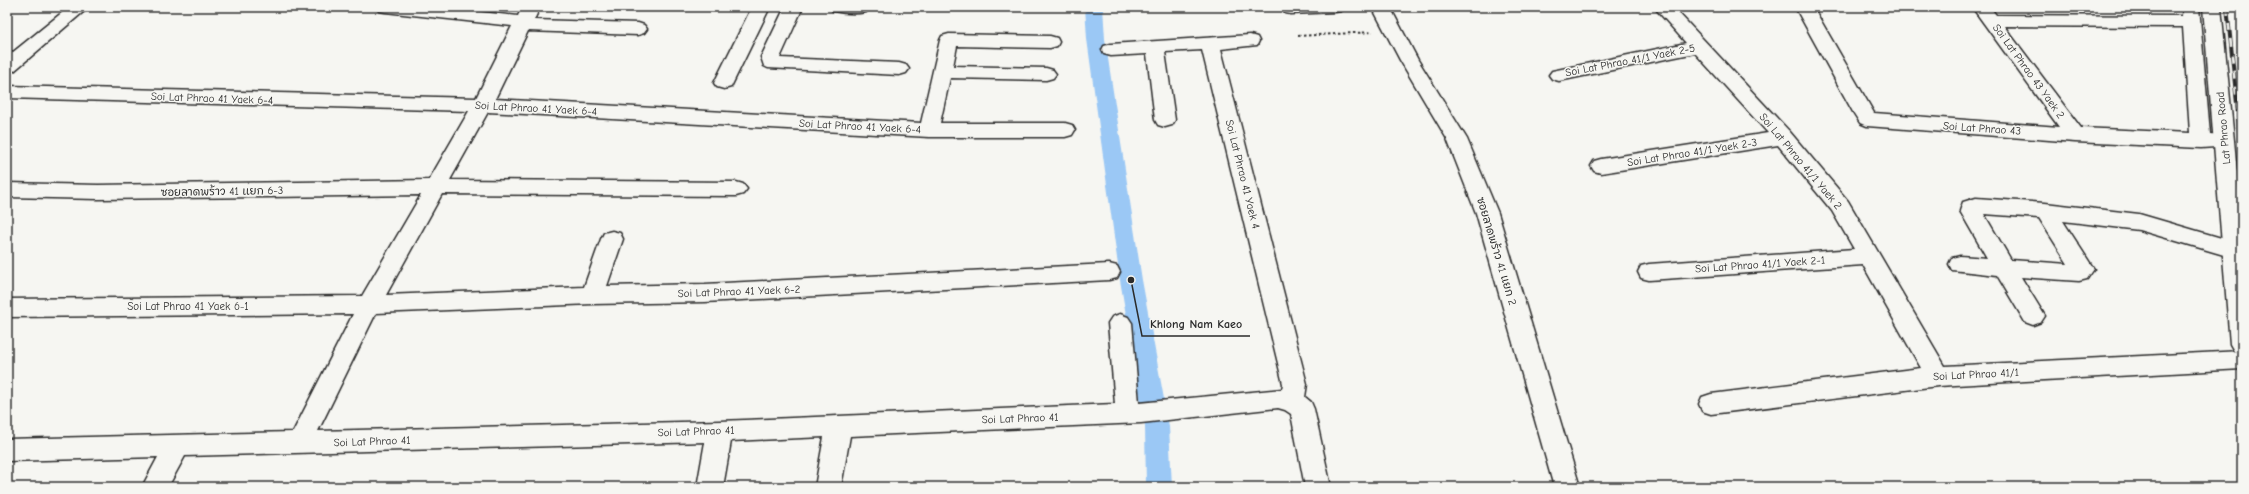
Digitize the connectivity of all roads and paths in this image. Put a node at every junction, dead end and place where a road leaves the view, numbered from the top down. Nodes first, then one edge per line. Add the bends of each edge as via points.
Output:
1 (80, 7) edge
2 (385, 7) edge
3 (761, 7) edge
4 (794, 7) edge
5 (839, 7) edge
6 (1335, 7) edge
7 (1381, 7) edge
8 (1663, 7) edge
9 (1804, 7) edge
10 (2212, 7) edge
11 (860, 8) dead end
12 (1291, 9) dead end
13 (1987, 14) edge
14 (2192, 14) edge
15 (526, 18) edge
16 (638, 29) dead end
17 (1394, 31) junction
18 (1298, 36) dead end
19 (1250, 41) dead end
20 (1050, 42) dead end
21 (1210, 44) junction
22 (1701, 46) junction
23 (1155, 47) junction
24 (1111, 50) dead end
25 (7, 67) edge
26 (899, 69) dead end
27 (943, 72) junction
28 (1046, 74) dead end
29 (1559, 75) dead end
30 (724, 83) dead end
31 (7, 92) edge
32 (482, 105) junction
33 (1165, 120) dead end
34 (929, 130) junction
35 (1065, 130) dead end
36 (2075, 135) junction
37 (1783, 137) junction
38 (2201, 141) junction
39 (2224, 141) junction
40 (1600, 166) dead end
41 (436, 187) junction
42 (736, 189) dead end
43 (7, 190) edge
44 (2045, 211) junction
45 (612, 239) dead end
46 (2234, 250) junction
47 (1870, 256) junction
48 (1960, 264) dead end
49 (2005, 267) junction
50 (1109, 272) dead end
51 (1649, 272) dead end
52 (592, 294) junction
53 (369, 305) junction
54 (7, 308) edge
55 (2033, 316) dead end
56 (1120, 323) dead end
57 (2242, 344) edge
58 (2242, 360) edge
59 (1938, 376) junction
60 (1292, 401) junction
61 (1711, 404) dead end
62 (1134, 413) junction
63 (839, 426) junction
64 (720, 431) junction
65 (300, 443) junction
66 (177, 447) junction
67 (7, 450) edge
68 (155, 487) edge
69 (710, 487) edge
70 (828, 487) edge
71 (1318, 487) edge
72 (1567, 487) edge

1 - 25 street
2 - 15 street
3 - 30 street
4 - 26 street via 770,57 771,62
5 - 11 street
6 - 12 street
7 - 17 street, ซอยลาดพร้าว 41 แยก 2
8 - 22 street, Soi Lat Phrao 41/1 Yaek 2
9 - 36 street, Soi Lat Phrao 43 via 1867,118 1874,121
10 - 39 street, Lat Phrao Road
13 - 14 street
13 - 36 street, Soi Lat Phrao 43 Yaek 2
14 - 38 street
15 - 16 street
15 - 32 street
17 - 18 path
17 - 72 street, ซอยลาดพร้าว 41 แยก 2 via 1457,139 1487,213
19 - 21 street
20 - 27 street via 949,40
21 - 23 street
21 - 60 street, Soi Lat Phrao 41 Yaek 4 via 1295,384
22 - 29 street, Soi Lat Phrao 41/1 Yaek 2-5
22 - 37 street, Soi Lat Phrao 41/1 Yaek 2
23 - 24 street
23 - 33 street
27 - 28 street
27 - 34 street
31 - 32 street, Soi Lat Phrao 41 Yaek 6-4
32 - 34 street, Soi Lat Phrao 41 Yaek 6-4
32 - 41 street
34 - 35 street, Soi Lat Phrao 41 Yaek 6-4
36 - 38 street, Soi Lat Phrao 43
37 - 40 street, Soi Lat Phrao 41/1 Yaek 2-3
37 - 47 street, Soi Lat Phrao 41/1 Yaek 2 via 1840,206
38 - 39 street, Soi Lat Phrao 43
39 - 46 street, Lat Phrao Road
41 - 42 street, ซอยลาดพร้าว 41 แยก 6-3
41 - 43 street, ซอยลาดพร้าว 41 แยก 6-3 via 98,192
41 - 53 street
44 - 46 street via 2139,222
44 - 49 street via 1972,207 1971,210
44 - 49 street via 2083,269 2079,273 2071,273
45 - 52 street
46 - 57 street, Lat Phrao Road
47 - 51 street, Soi Lat Phrao 41/1 Yaek 2-1
47 - 59 street, Soi Lat Phrao 41/1 Yaek 2
48 - 49 street
49 - 55 street
50 - 52 street, Soi Lat Phrao 41 Yaek 6-2 via 705,293
52 - 53 street, Soi Lat Phrao 41 Yaek 6-2
53 - 54 street, Soi Lat Phrao 41 Yaek 6-1
53 - 65 street
56 - 62 street
58 - 59 street, Soi Lat Phrao 41/1
59 - 61 street, Soi Lat Phrao 41/1
60 - 62 street, Soi Lat Phrao 41 via 1278,398
60 - 71 street via 1302,409
62 - 63 street, Soi Lat Phrao 41
63 - 64 street, Soi Lat Phrao 41
63 - 70 street
64 - 65 street, Soi Lat Phrao 41
64 - 69 street
65 - 66 street, Soi Lat Phrao 41
66 - 67 street, Soi Lat Phrao 41
66 - 68 street

